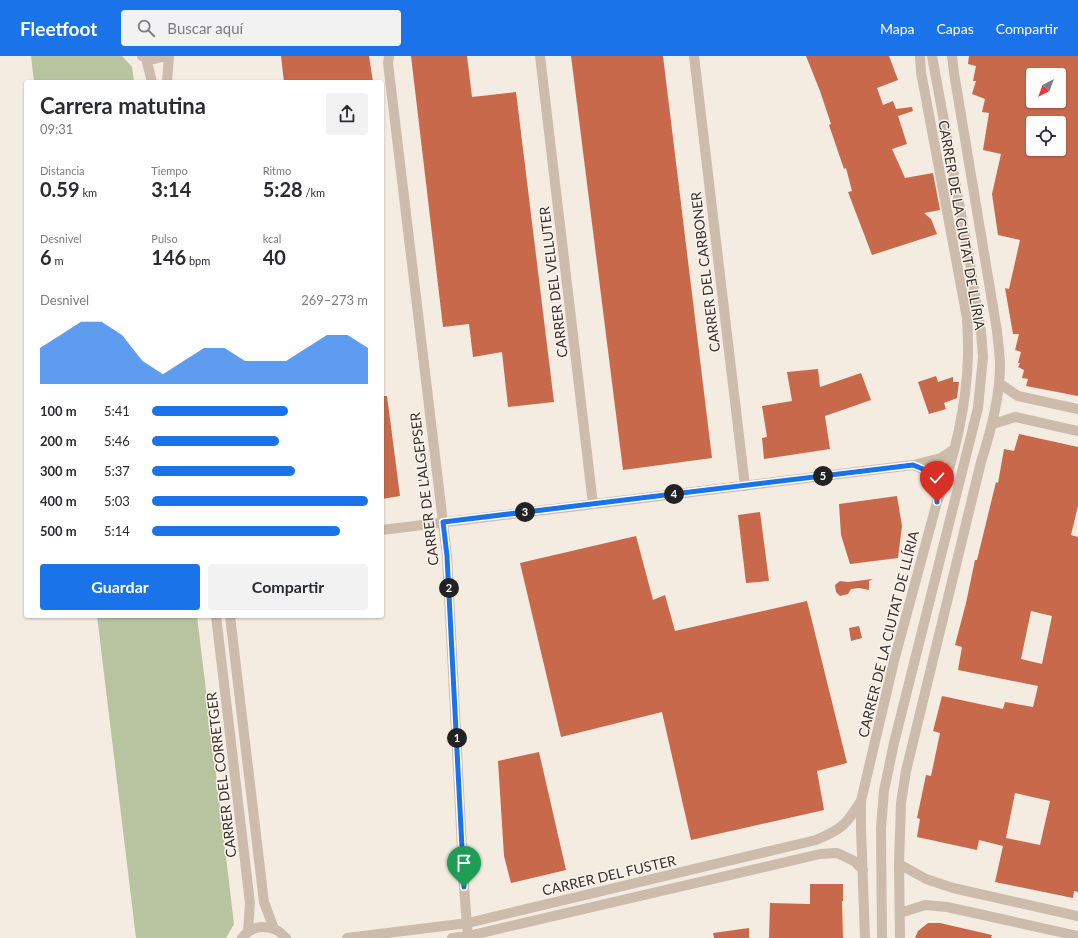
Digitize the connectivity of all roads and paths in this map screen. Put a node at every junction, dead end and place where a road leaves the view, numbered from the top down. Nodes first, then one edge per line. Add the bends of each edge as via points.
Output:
1 (166, 56) edge
2 (169, 56) edge
3 (540, 56) edge
4 (694, 56) edge
5 (920, 56) edge
6 (932, 56) edge
7 (952, 56) edge
8 (144, 57) edge
9 (387, 58) edge
10 (151, 80) edge
11 (167, 80) edge
12 (999, 383) junction
13 (1078, 409) edge
14 (992, 424) junction
15 (1078, 431) edge
16 (953, 450) junction
17 (913, 465) junction
18 (745, 486) junction
19 (937, 502) junction
20 (593, 504) junction
21 (443, 522) junction
22 (384, 530) edge
23 (216, 618) edge
24 (230, 618) edge
25 (861, 801) junction
26 (898, 864) junction
27 (863, 870) junction
28 (900, 913) junction
29 (1078, 916) edge
30 (468, 923) junction
31 (274, 929) junction
32 (245, 935) edge
33 (1078, 936) edge
34 (468, 937) edge
35 (286, 938) edge
36 (346, 938) edge
37 (452, 938) edge
38 (865, 938) edge
39 (882, 938) edge
40 (900, 938) edge

1 - 8 street via 154,59
2 - 11 street
3 - 20 street, CARRER DEL VELLUTER
4 - 18 street, CARRER DEL CARBONER
5 - 16 street, CARRER DE LA CIUTAT DE LLÍRIA via 967,318 968,355 964,401
6 - 39 street, CARRER DE LA CIUTAT DE LLÍRIA via 981,331 982,377 978,408 884,791 881,828
7 - 12 street, CARRER DE LA CIUTAT DE LLÍRIA via 997,331
8 - 10 street
9 - 21 street, CARRER DE L'ALGEPSER
12 - 13 street via 1018,396
12 - 14 street, CARRER DE LA CIUTAT DE LLÍRIA
14 - 15 street via 1014,417
14 - 26 street, CARRER DE LA CIUTAT DE LLÍRIA via 906,771 901,803
16 - 17 street via 941,458
16 - 19 street, CARRER DE LA CIUTAT DE LLÍRIA
17 - 18 street
17 - 19 street via 929,471 937,482
18 - 20 street
19 - 25 street, CARRER DE LA CIUTAT DE LLÍRIA via 894,661
20 - 21 street
21 - 22 street
21 - 30 street, CARRER DE L'ALGEPSER
23 - 32 street, CARRER DEL CORRETGER via 250,903
24 - 31 street, CARRER DEL CORRETGER via 264,902
25 - 27 street, CARRER DE LA CIUTAT DE LLÍRIA
25 - 30 street, CARRER DEL FUSTER via 849,820 836,831 816,840
26 - 28 street, CARRER DE LA CIUTAT DE LLÍRIA
26 - 29 street via 926,879 953,888
27 - 34 street, CARRER DEL FUSTER via 854,861 837,853 820,854
27 - 38 street, CARRER DE LA CIUTAT DE LLÍRIA
28 - 33 street via 925,905 947,907
28 - 40 street, CARRER DE LA CIUTAT DE LLÍRIA
30 - 34 street, CARRER DE L'ALGEPSER
30 - 36 street, CARRER DEL FUSTER
31 - 32 street via 257,928
31 - 35 street
34 - 37 street, CARRER DEL FUSTER

